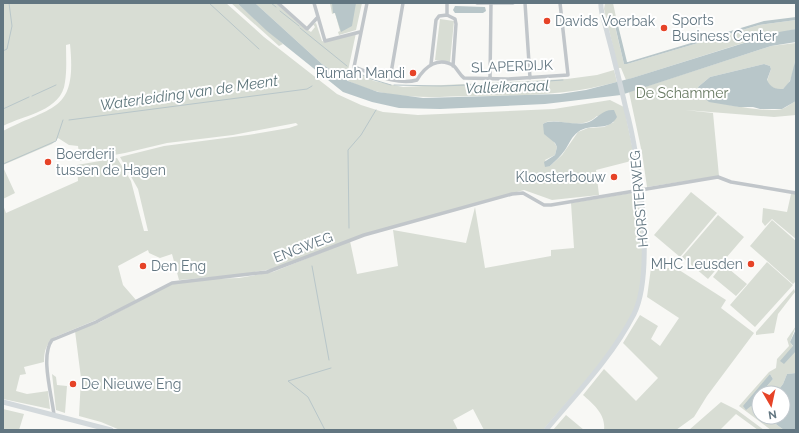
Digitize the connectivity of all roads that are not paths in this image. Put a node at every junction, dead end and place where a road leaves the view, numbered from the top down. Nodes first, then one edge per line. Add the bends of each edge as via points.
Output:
1 (278, 3) edge
2 (314, 3) edge
3 (367, 3) edge
4 (403, 3) edge
5 (447, 3) edge
6 (477, 3) edge
7 (513, 3) edge
8 (525, 3) edge
9 (560, 3) edge
10 (491, 4) edge
11 (602, 4) edge
12 (447, 15) junction
13 (317, 18) junction
14 (360, 32) junction
15 (431, 64) junction
16 (453, 66) junction
17 (530, 78) junction
18 (390, 79) junction
19 (490, 80) junction
20 (641, 190) junction
21 (796, 193) edge
22 (3, 402) edge
23 (54, 415) junction
24 (111, 430) edge
25 (546, 430) edge

1 - 13 street via 307,29
2 - 13 street
3 - 14 street
4 - 18 street
5 - 12 street
6 - 10 street
7 - 10 street
8 - 17 street
9 - 17 street, SLAPERDIJK via 568,75
10 - 19 street
11 - 20 street, HORSTERWEG via 634,141
12 - 15 street via 439,16 436,20
12 - 16 street via 455,19 456,24
13 - 14 street via 325,41
14 - 18 street via 354,67
15 - 16 street, SLAPERDIJK via 442,62
15 - 18 street via 415,80
16 - 19 street, SLAPERDIJK via 464,78
17 - 19 street, SLAPERDIJK
20 - 21 street via 718,177 730,182
20 - 23 street, ENGWEG via 551,206 544,205 523,193 512,194 364,235 267,272 172,283 96,322 52,340 48,346 47,362
20 - 25 street, HORSTERWEG via 643,280 634,314 603,362
22 - 23 street
23 - 24 street

